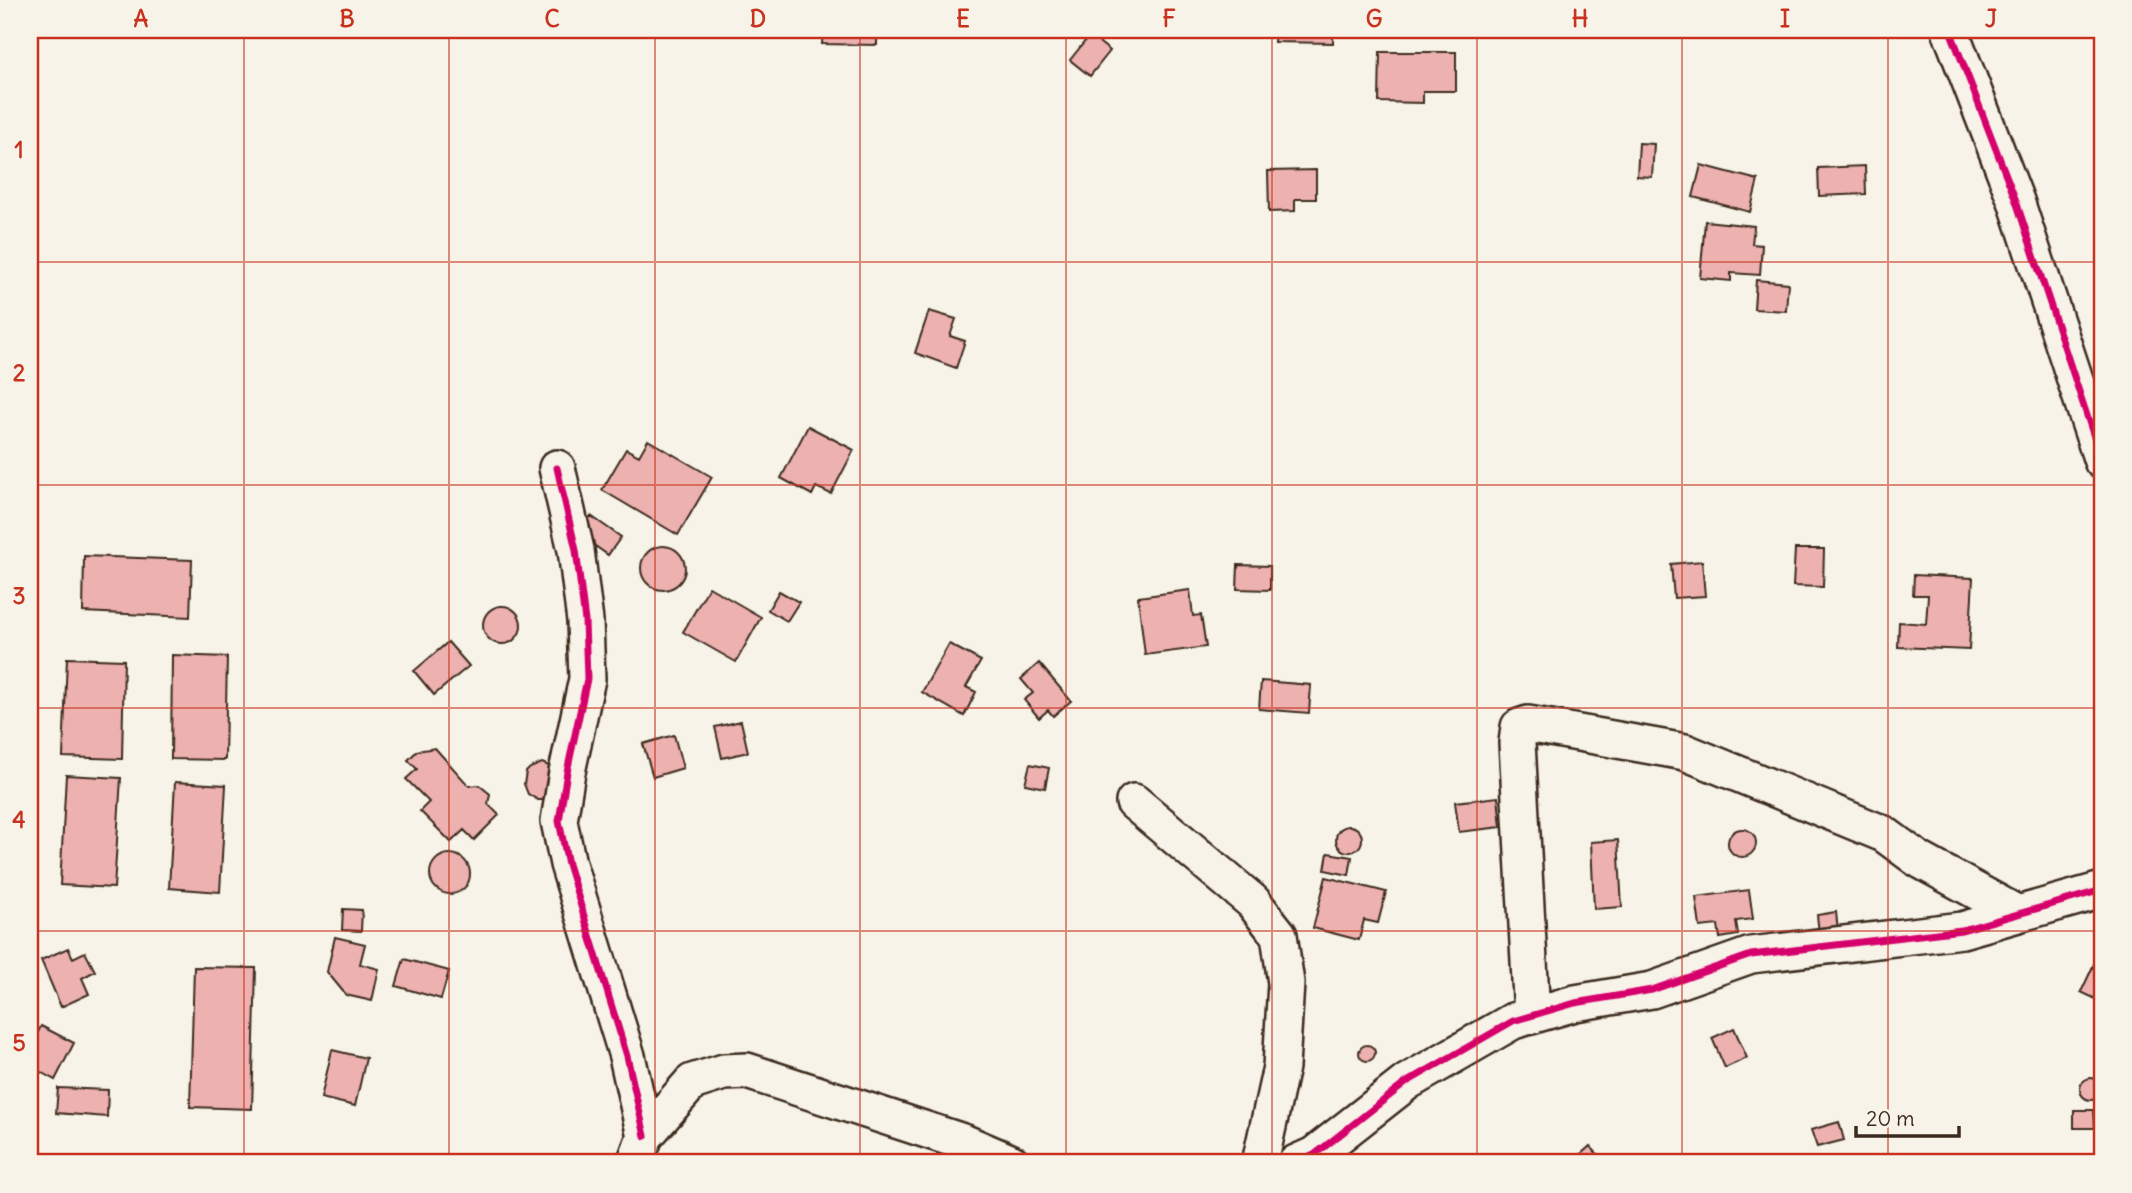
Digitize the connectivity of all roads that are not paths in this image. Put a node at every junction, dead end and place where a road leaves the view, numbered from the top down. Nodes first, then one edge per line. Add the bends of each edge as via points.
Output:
1 (1950, 30) edge
2 (2102, 461) edge
3 (557, 468) dead end
4 (1134, 802) dead end
5 (2102, 890) edge
6 (2018, 914) junction
7 (1532, 1016) junction
8 (640, 1149) edge
9 (1012, 1163) edge
10 (1260, 1163) edge
11 (1296, 1163) edge

1 - 2 street via 2016,201
3 - 8 street via 576,550 587,679 559,821 627,1056
4 - 10 street via 1254,902 1279,934 1286,983 1281,1067
5 - 6 street
6 - 7 street via 1962,930 1751,955 1652,990
6 - 7 street via 1918,859 1884,834 1685,752 1528,724 1520,727 1517,743
7 - 11 street via 1513,1021 1406,1082 1314,1155
8 - 9 street via 692,1082 724,1072 747,1071 963,1142

